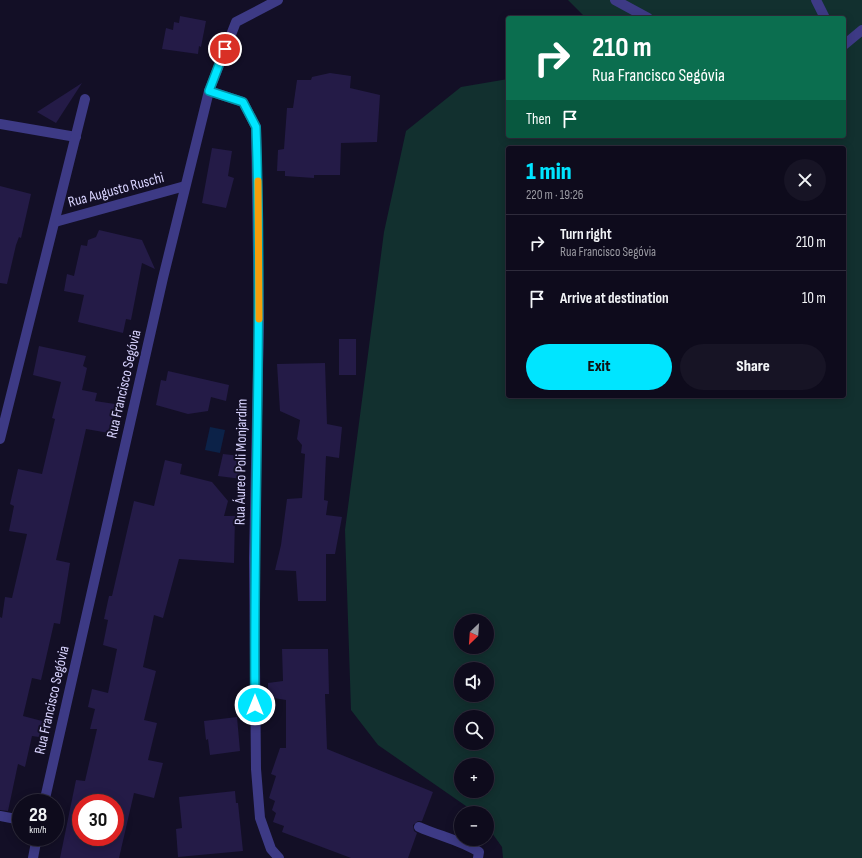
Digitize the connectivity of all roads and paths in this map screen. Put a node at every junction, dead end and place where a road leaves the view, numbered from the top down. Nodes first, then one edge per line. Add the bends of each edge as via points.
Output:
1 (278, 0) edge
2 (616, 0) edge
3 (816, 0) edge
4 (644, 16) edge
5 (824, 16) edge
6 (862, 30) edge
7 (846, 43) edge
8 (209, 91) junction
9 (85, 99) dead end
10 (0, 124) edge
11 (76, 137) junction
12 (185, 186) junction
13 (55, 222) junction
14 (0, 439) edge
15 (46, 794) edge
16 (0, 816) edge
17 (12, 818) edge
18 (419, 826) dead end
19 (35, 846) edge
20 (33, 858) edge
21 (278, 858) edge
22 (478, 858) edge

1 - 8 street, Rua Francisco Segóvia via 236,22
2 - 4 street
3 - 5 street
6 - 7 street
8 - 12 street, Rua Francisco Segóvia
8 - 21 street, Rua Áureo Poli Monjardim via 243,102 256,127 259,323 254,558 256,769 260,818 271,849
9 - 11 street, Rua Augusto Ruschi
10 - 11 street
11 - 13 street, Rua Augusto Ruschi
12 - 13 street, Rua Augusto Ruschi
12 - 15 street, Rua Francisco Segóvia
13 - 14 street, Rua Augusto Ruschi
16 - 17 street
18 - 22 street via 438,836 466,844 479,852
19 - 20 street

